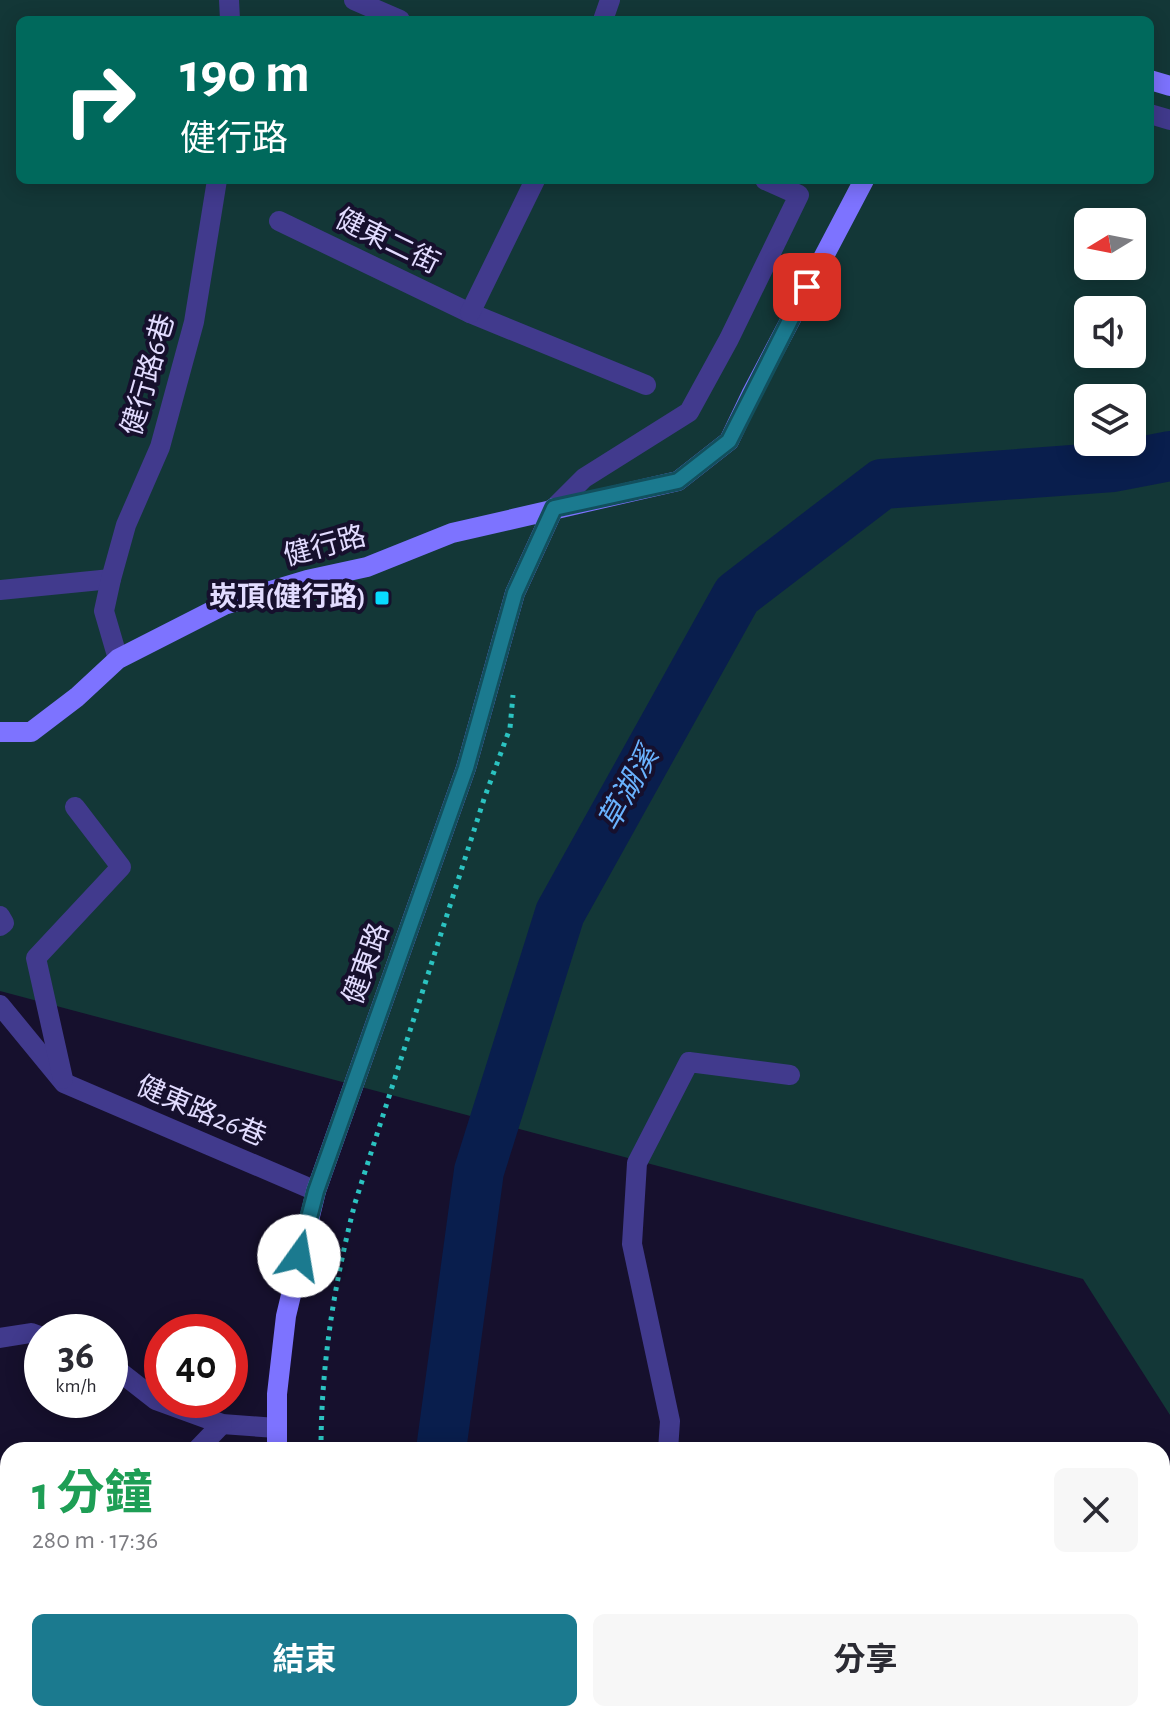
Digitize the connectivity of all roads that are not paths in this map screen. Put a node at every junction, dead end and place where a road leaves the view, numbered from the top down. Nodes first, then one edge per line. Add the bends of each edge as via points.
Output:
1 (354, 0) edge
2 (391, 16) edge
3 (216, 184) edge
4 (533, 184) edge
5 (774, 184) edge
6 (862, 184) edge
7 (279, 221) dead end
8 (470, 313) junction
9 (646, 385) dead end
10 (554, 508) junction
11 (111, 579) junction
12 (0, 590) edge
13 (118, 659) junction
14 (0, 732) edge
15 (75, 807) dead end
16 (0, 916) edge
17 (0, 926) edge
18 (0, 1005) edge
19 (790, 1075) dead end
20 (64, 1083) junction
21 (316, 1191) junction
22 (24, 1334) edge
23 (0, 1338) edge
24 (128, 1378) edge
25 (222, 1424) junction
26 (276, 1428) junction
27 (205, 1442) edge
28 (277, 1442) edge
29 (669, 1442) edge

1 - 2 street
3 - 11 street, 健行路6巷 via 194,322 160,447 126,525
4 - 8 street
5 - 10 street via 799,195 689,412 584,478
6 - 10 street, 健行路 via 729,441 678,481
7 - 8 street, 健東二街
8 - 9 street, 健東二街
10 - 13 street, 健行路 via 452,533 367,567 224,605
10 - 21 street, 健東路 via 515,593 466,768
11 - 12 street
11 - 13 street, 健行路6巷 via 104,611
13 - 14 street, 健行路 via 31,732
15 - 20 street via 121,867 36,958
16 - 17 street
18 - 20 street, 健東路26巷
19 - 29 street via 689,1062 637,1163 632,1244 670,1421
20 - 21 street, 健東路26巷
21 - 26 street, 健東路 via 286,1316
22 - 23 street
24 - 25 street via 156,1400
25 - 26 street
25 - 27 street
26 - 28 street, 健東路

